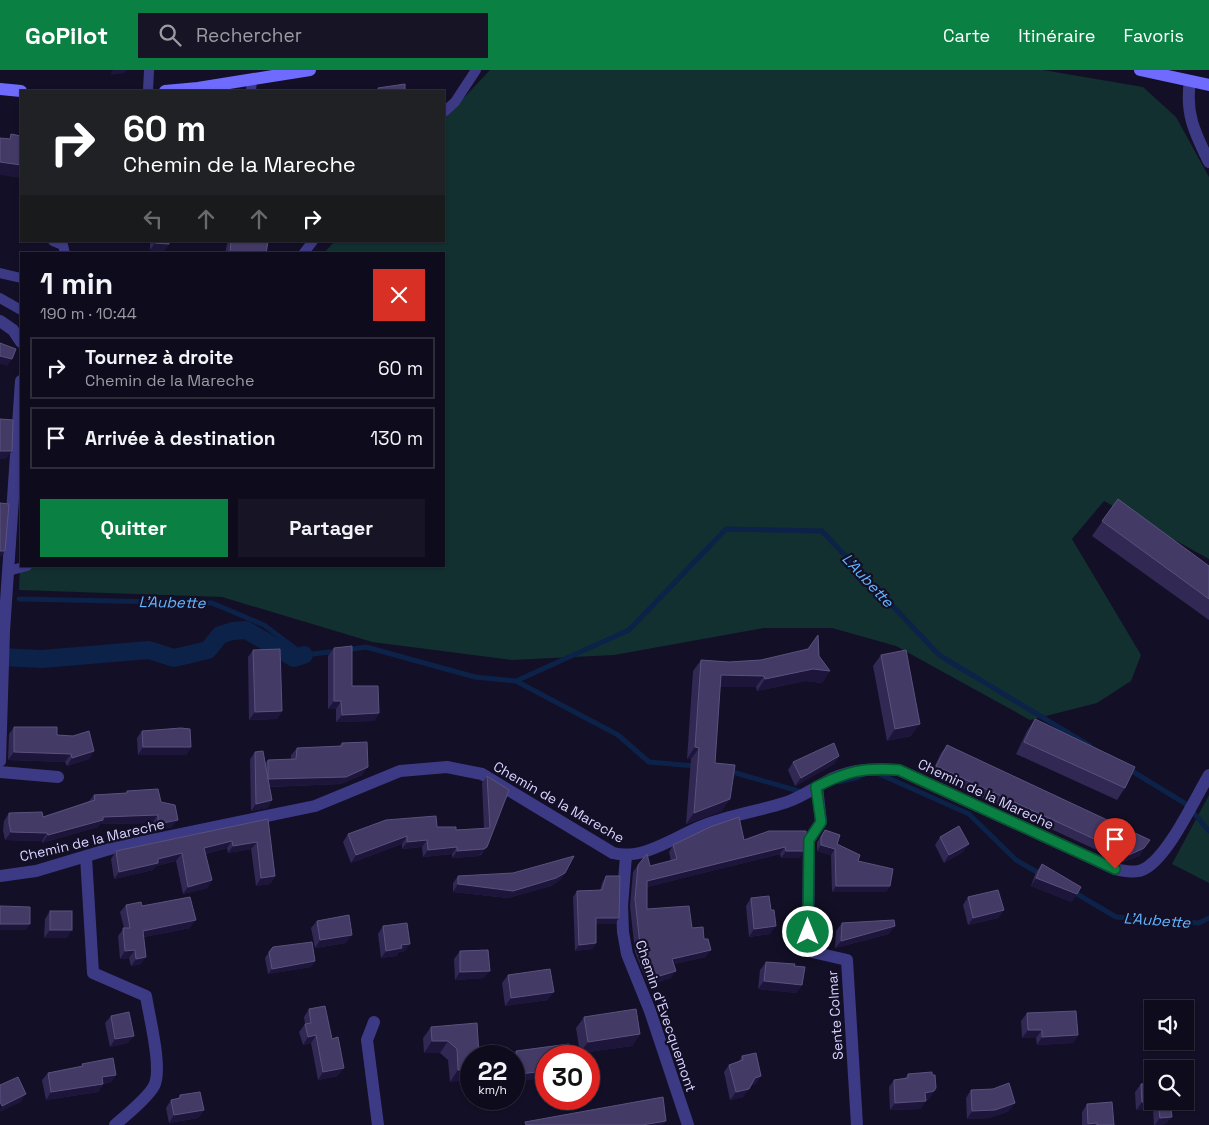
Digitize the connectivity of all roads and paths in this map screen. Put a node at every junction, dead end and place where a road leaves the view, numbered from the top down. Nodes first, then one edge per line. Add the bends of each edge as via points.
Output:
1 (149, 70) edge
2 (310, 70) edge
3 (476, 70) edge
4 (1140, 70) edge
5 (1190, 81) junction
6 (1209, 84) edge
7 (252, 85) edge
8 (0, 89) edge
9 (148, 90) edge
10 (180, 90) edge
11 (20, 92) edge
12 (445, 111) edge
13 (1209, 162) edge
14 (56, 242) edge
15 (312, 242) edge
16 (65, 252) edge
17 (305, 252) edge
18 (0, 273) edge
19 (20, 278) edge
20 (0, 298) edge
21 (20, 309) edge
22 (0, 321) edge
23 (20, 340) edge
24 (20, 396) edge
25 (23, 567) edge
26 (8, 571) junction
27 (0, 760) edge
28 (0, 772) edge
29 (1209, 775) edge
30 (58, 777) dead end
31 (816, 787) junction
32 (626, 856) junction
33 (86, 858) junction
34 (1, 873) edge
35 (374, 1022) dead end
36 (115, 1125) edge
37 (378, 1125) edge
38 (688, 1125) edge
39 (857, 1125) edge

1 - 9 lane
2 - 7 street
3 - 12 lane via 455,102
4 - 5 street
5 - 6 street
5 - 13 street via 1187,103 1195,133
7 - 10 street
8 - 11 street
14 - 16 lane via 63,245
15 - 17 lane
18 - 19 lane
20 - 21 lane
22 - 23 street via 13,330
24 - 26 street
25 - 26 lane
26 - 27 street
28 - 30 street
29 - 31 street, Chemin de la Mareche via 1170,842 1145,869 1132,872 1115,869 899,770 870,768 833,778
31 - 32 street, Chemin de la Mareche via 799,798 723,818 650,850
31 - 39 street, Sente Colmar via 821,822 809,840 808,951 847,960
32 - 33 street, Chemin de la Mareche via 613,853 482,774 447,767 400,771 315,806 113,848
32 - 38 street, Chemin d'Evecquemont via 622,906 627,954 650,1011
33 - 34 street, Chemin de la Mareche via 36,871
33 - 36 street via 93,973 146,996 157,1055 155,1085
35 - 37 street via 367,1040

